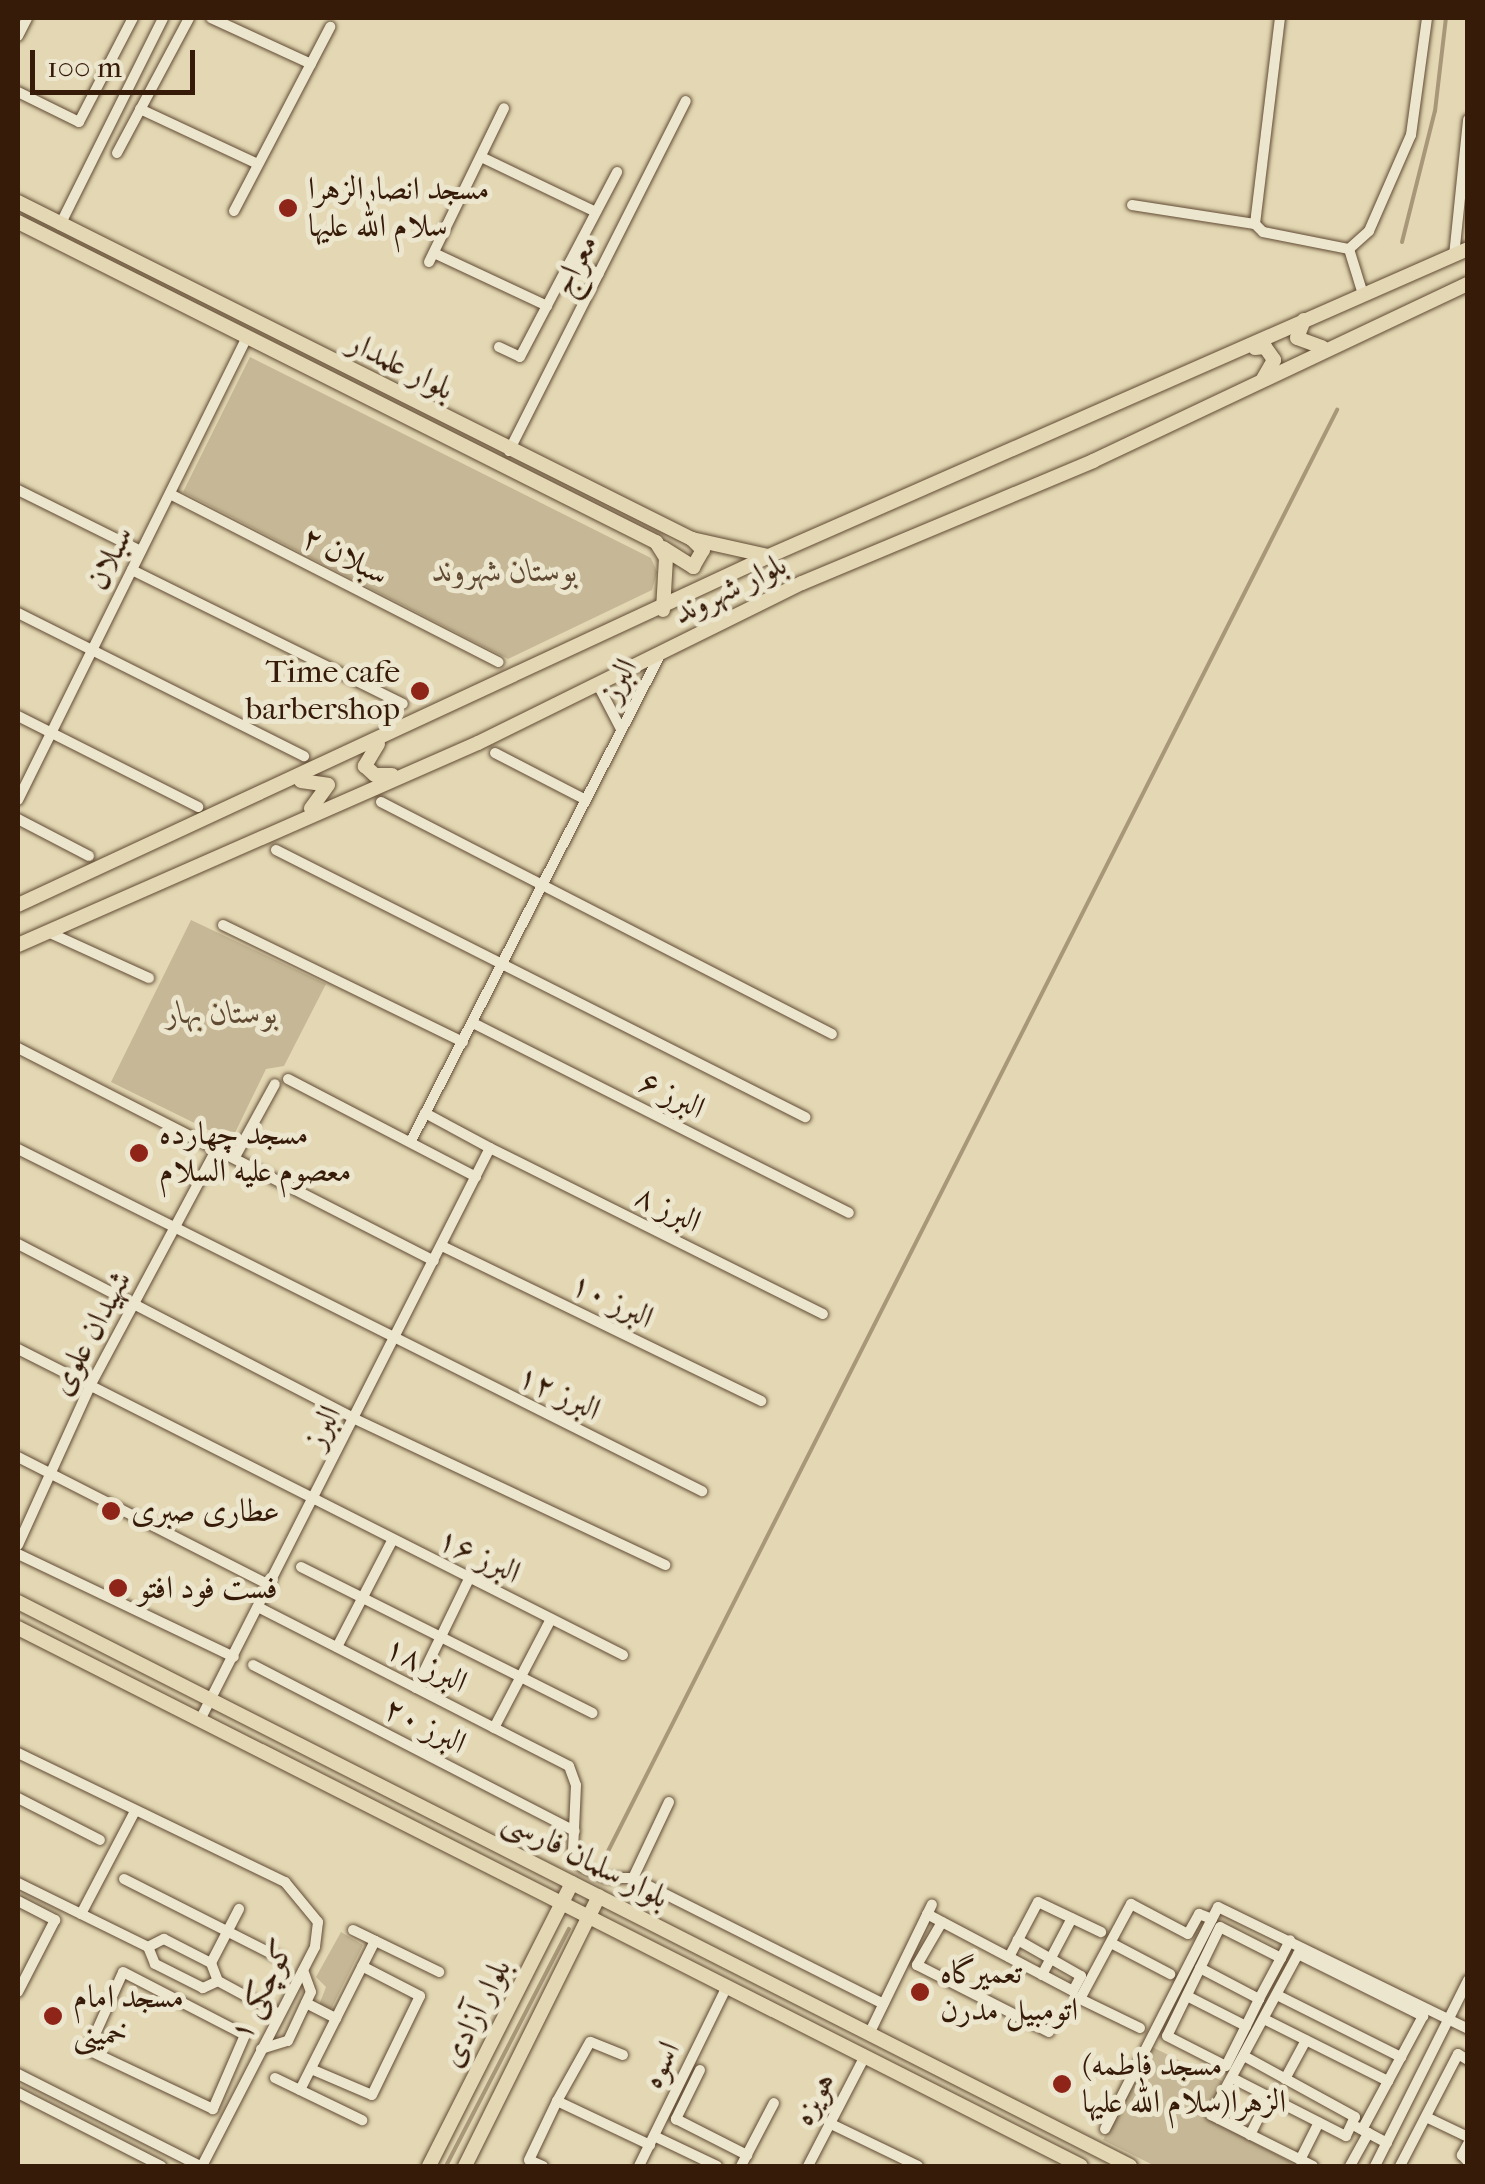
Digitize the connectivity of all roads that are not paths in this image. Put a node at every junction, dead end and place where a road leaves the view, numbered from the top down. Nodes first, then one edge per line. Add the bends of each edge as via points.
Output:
1 (26, 18) edge
2 (133, 18) edge
3 (163, 18) edge
4 (188, 18) edge
5 (212, 18) edge
6 (1280, 18) edge
7 (1427, 18) edge
8 (330, 27) dead end
9 (18, 36) edge
10 (146, 52) junction
11 (165, 62) junction
12 (311, 64) junction
13 (18, 92) edge
14 (686, 100) dead end
15 (504, 108) dead end
16 (140, 109) junction
17 (1468, 120) edge
18 (117, 153) dead end
19 (481, 156) junction
20 (258, 164) junction
21 (617, 172) dead end
22 (18, 202) edge
23 (1132, 205) dead end
24 (234, 211) dead end
25 (596, 212) junction
26 (18, 222) edge
27 (1255, 224) junction
28 (60, 225) junction
29 (1348, 249) junction
30 (1461, 252) edge
31 (570, 262) junction
32 (598, 274) junction
33 (1468, 284) edge
34 (1362, 292) junction
35 (547, 306) junction
36 (1304, 320) junction
37 (254, 322) junction
38 (246, 339) junction
39 (500, 347) dead end
40 (1324, 347) junction
41 (1251, 348) junction
42 (1259, 383) junction
43 (509, 451) junction
44 (18, 490) edge
45 (170, 494) junction
46 (692, 539) junction
47 (663, 548) junction
48 (141, 552) junction
49 (769, 556) junction
50 (132, 570) junction
51 (664, 610) junction
52 (18, 614) edge
53 (92, 650) junction
54 (660, 655) junction
55 (498, 662) dead end
56 (598, 685) junction
57 (403, 704) dead end
58 (18, 716) edge
59 (621, 729) junction
60 (50, 733) junction
61 (386, 738) junction
62 (495, 753) dead end
63 (304, 756) dead end
64 (404, 774) junction
65 (285, 785) junction
66 (584, 799) junction
67 (18, 800) edge
68 (380, 802) dead end
69 (198, 807) dead end
70 (18, 819) edge
71 (290, 823) junction
72 (276, 850) dead end
73 (88, 856) dead end
74 (544, 882) junction
75 (18, 904) edge
76 (222, 925) dead end
77 (48, 932) junction
78 (18, 945) edge
79 (504, 961) junction
80 (149, 978) dead end
81 (472, 1023) junction
82 (832, 1034) dead end
83 (463, 1042) junction
84 (18, 1048) edge
85 (288, 1079) dead end
86 (275, 1084) dead end
87 (425, 1113) junction
88 (806, 1117) dead end
89 (411, 1141) junction
90 (217, 1148) junction
91 (490, 1148) junction
92 (18, 1149) edge
93 (236, 1157) junction
94 (476, 1177) junction
95 (848, 1213) dead end
96 (175, 1227) junction
97 (18, 1244) edge
98 (442, 1246) junction
99 (434, 1261) junction
100 (136, 1303) junction
101 (823, 1314) dead end
102 (394, 1340) junction
103 (18, 1349) edge
104 (90, 1386) junction
105 (761, 1401) dead end
106 (355, 1419) junction
107 (18, 1457) edge
108 (48, 1472) junction
109 (702, 1491) dead end
110 (313, 1502) junction
111 (392, 1541) junction
112 (18, 1545) edge
113 (18, 1554) edge
114 (665, 1566) dead end
115 (302, 1567) dead end
116 (469, 1579) junction
117 (271, 1586) junction
118 (363, 1598) junction
119 (18, 1602) edge
120 (260, 1608) junction
121 (551, 1619) junction
122 (18, 1628) edge
123 (441, 1637) junction
124 (337, 1648) junction
125 (622, 1654) dead end
126 (234, 1656) junction
127 (253, 1665) dead end
128 (520, 1677) junction
129 (416, 1688) junction
130 (211, 1698) junction
131 (592, 1713) dead end
132 (200, 1720) junction
133 (494, 1728) junction
134 (18, 1753) edge
135 (18, 1798) edge
136 (669, 1802) dead end
137 (135, 1811) junction
138 (575, 1830) junction
139 (100, 1840) dead end
140 (521, 1858) junction
141 (124, 1878) dead end
142 (512, 1878) junction
143 (633, 1878) junction
144 (572, 1883) junction
145 (18, 1884) edge
146 (599, 1896) junction
147 (18, 1901) edge
148 (563, 1903) junction
149 (239, 1909) dead end
150 (81, 1914) junction
151 (590, 1916) junction
152 (1072, 1918) junction
153 (1212, 1919) junction
154 (646, 1920) junction
155 (942, 1922) junction
156 (353, 1930) dead end
157 (227, 1932) junction
158 (1101, 1932) dead end
159 (637, 1940) junction
160 (1018, 1940) junction
161 (1290, 1940) junction
162 (375, 1941) junction
163 (1111, 1942) junction
164 (148, 1947) junction
165 (1009, 1957) junction
166 (1050, 1958) junction
167 (1280, 1958) junction
168 (282, 1960) dead end
169 (211, 1963) junction
170 (362, 1966) junction
171 (1200, 1968) junction
172 (303, 1970) junction
173 (440, 1972) dead end
174 (174, 1974) junction
175 (1042, 1974) junction
176 (1170, 1974) dead end
177 (1468, 1980) edge
178 (218, 1981) junction
179 (727, 1986) junction
180 (18, 1992) edge
181 (165, 1994) junction
182 (1277, 1995) junction
183 (1186, 1996) junction
184 (1260, 1999) junction
185 (306, 2003) junction
186 (882, 2004) junction
187 (279, 2014) junction
188 (336, 2018) junction
189 (1264, 2019) junction
190 (1449, 2020) junction
191 (1246, 2026) junction
192 (1140, 2028) dead end
193 (1468, 2028) edge
194 (1049, 2032) dead end
195 (869, 2034) junction
196 (1306, 2040) junction
197 (261, 2049) junction
198 (622, 2055) dead end
199 (865, 2056) junction
200 (1244, 2056) junction
201 (1401, 2057) junction
202 (1468, 2060) edge
203 (311, 2069) junction
204 (700, 2070) dead end
205 (18, 2074) edge
206 (275, 2078) dead end
207 (1232, 2078) junction
208 (1286, 2079) junction
209 (1388, 2082) junction
210 (37, 2084) junction
211 (300, 2090) junction
212 (18, 2093) edge
213 (1269, 2097) junction
214 (31, 2100) junction
215 (557, 2101) junction
216 (774, 2104) dead end
217 (1426, 2118) junction
218 (362, 2120) dead end
219 (1320, 2122) junction
220 (829, 2123) junction
221 (1360, 2129) junction
222 (1105, 2130) dead end
223 (1250, 2135) junction
224 (652, 2140) junction
225 (1468, 2141) edge
226 (1387, 2143) junction
227 (746, 2155) junction
228 (1300, 2160) junction
229 (694, 2162) edge
230 (1468, 2162) edge
231 (528, 2163) edge
232 (160, 2166) edge
233 (201, 2166) edge
234 (429, 2166) edge
235 (465, 2166) edge
236 (543, 2166) edge
237 (639, 2166) edge
238 (717, 2166) edge
239 (740, 2166) edge
240 (808, 2166) edge
241 (918, 2166) edge
242 (1081, 2166) edge
243 (1130, 2166) edge
244 (1313, 2166) edge
245 (1350, 2166) edge
246 (1375, 2166) edge
247 (1400, 2166) edge

1 - 9 street
2 - 13 street via 79,122
3 - 10 street
4 - 11 street
5 - 12 street
6 - 27 street
7 - 29 street via 1411,135 1369,231
8 - 12 street
10 - 11 street
10 - 28 street
11 - 16 street
12 - 20 street
14 - 32 street, معراج
15 - 19 street
16 - 18 street
16 - 20 street
17 - 30 street
19 - 25 street
19 - 35 street via 432,257
20 - 24 street
21 - 25 street
22 - 28 main road, بلوار علمدار
23 - 27 street
25 - 31 street
26 - 38 main road, بلوار علمدار
27 - 29 street via 1263,232
28 - 37 main road, بلوار علمدار
29 - 34 street
30 - 34 main road, بلوار شهروند
31 - 32 street
31 - 35 street
32 - 43 street, معراج
33 - 40 main road, بلوار شهروند
34 - 36 main road, بلوار شهروند
35 - 39 street via 520,357
36 - 40 main road via 1296,338
36 - 41 main road, بلوار شهروند
37 - 38 main road
37 - 43 main road, بلوار علمدار
38 - 45 street, سبلان
38 - 47 main road, بلوار علمدار
40 - 42 main road, بلوار شهروند
41 - 42 main road via 1265,348 1274,360
41 - 49 main road, بلوار شهروند
42 - 54 main road, بلوار شهروند via 1093,462 802,584
43 - 46 main road, بلوار علمدار
44 - 48 street
45 - 48 street, سبلان
45 - 55 street, سبلان ۲
46 - 47 main road, بلوار علمدار via 703,550 693,567
46 - 49 main road, بلوار علمدار
47 - 51 main road
48 - 50 street, سبلان
49 - 51 main road, بلوار شهروند
50 - 53 street, سبلان
50 - 57 street
51 - 61 main road, بلوار شهروند
52 - 53 street
53 - 60 street, سبلان
53 - 63 street
54 - 56 main road, بلوار شهروند
54 - 59 street, البرز
56 - 59 street, البرز
56 - 64 main road, بلوار شهروند
58 - 60 street
59 - 66 street, البرز
60 - 67 street, سبلان
60 - 69 street
61 - 64 main road via 366,766 375,775
61 - 65 main road, بلوار شهروند
62 - 66 street
64 - 71 main road, بلوار شهروند
65 - 71 main road via 314,778 328,785 321,800
65 - 75 main road, بلوار شهروند
66 - 74 street, البرز
68 - 74 street
70 - 73 street
71 - 77 main road, بلوار شهروند
72 - 79 street
74 - 79 street, البرز
74 - 82 street
76 - 83 street
77 - 78 main road, بلوار شهروند
77 - 80 street
79 - 81 street, البرز
79 - 88 street
81 - 83 street, البرز
81 - 95 street, البرز ۶
83 - 87 street, البرز
84 - 90 street
85 - 89 street
86 - 93 street
87 - 89 street, البرز
87 - 91 street
89 - 94 street
90 - 93 street
90 - 96 street, شهیدان علوی
91 - 94 street, البرز
91 - 101 street, البرز ۸
92 - 96 street, البرز ۱۲
93 - 99 street
94 - 98 street, البرز
96 - 100 street, شهیدان علوی
96 - 102 street, البرز ۱۲
97 - 100 street
98 - 99 street, البرز
98 - 105 street, البرز ۱۰
99 - 102 street, البرز
100 - 104 street, شهیدان علوی
100 - 106 street
102 - 106 street, البرز
102 - 109 street, البرز ۱۲
103 - 104 street, البرز ۱۶
104 - 108 street, شهیدان علوی
104 - 110 street, البرز ۱۶
106 - 110 street, البرز
106 - 114 street
107 - 108 street
108 - 112 street, شهیدان علوی
108 - 117 street
110 - 111 street, البرز ۱۶
110 - 117 street, البرز
111 - 116 street, البرز ۱۶
111 - 118 street
113 - 126 street
115 - 118 street
116 - 121 street, البرز ۱۶
116 - 123 street
117 - 120 street, البرز
118 - 123 street
118 - 124 street
119 - 130 main road, بلوار سلمان فارسی
120 - 124 street, البرز ۱۸
120 - 126 street, البرز
121 - 125 street, البرز ۱۶
121 - 128 street
122 - 132 main road, بلوار سلمان فارسی
123 - 128 street
123 - 129 street
124 - 129 street, البرز ۱۸
126 - 130 street, البرز
127 - 138 street, البرز ۲۰
128 - 131 street
128 - 133 street
129 - 133 street, البرز ۱۸
130 - 132 street, البرز
130 - 140 main road, بلوار سلمان فارسی
132 - 142 main road, بلوار سلمان فارسی
133 - 138 street, البرز ۱۸ via 569,1766 576,1785
134 - 137 street, کوچکی ۱
135 - 139 street
136 - 143 street
137 - 150 street
137 - 172 street, کوچکی ۱ via 285,1882 308,1902 318,1922
138 - 143 street via 573,1852 582,1867 617,1881
140 - 142 main road
140 - 144 main road, بلوار سلمان فارسی
141 - 157 street
142 - 148 main road, بلوار سلمان فارسی
143 - 186 street
144 - 146 main road, بلوار سلمان فارسی
144 - 148 main road, بلوار آزادی
145 - 150 street
146 - 151 main road, بلوار آزادی
146 - 154 main road, بلوار سلمان فارسی
147 - 180 street via 55,1920
148 - 151 main road, بلوار سلمان فارسی
148 - 234 main road, بلوار آزادی
149 - 157 street
150 - 164 street
151 - 159 main road, بلوار سلمان فارسی
151 - 235 main road, بلوار آزادی
152 - 158 street
152 - 160 street via 1038,1902
152 - 166 street
153 - 161 street via 1218,1907 1229,1909
153 - 163 street via 1199,1914 1188,1934 1131,1904
153 - 222 street
154 - 159 main road
154 - 195 main road, بلوار سلمان فارسی
155 - 165 street
155 - 186 street via 930,1909
155 - 194 street via 917,1966
156 - 162 street
157 - 168 street
157 - 169 street
159 - 179 main road, بلوار سلمان فارسی
160 - 165 street
160 - 166 street
161 - 167 street
161 - 190 street
162 - 170 street
162 - 173 street
163 - 176 street
163 - 192 street via 1080,1998
164 - 169 street via 164,1940
164 - 174 street via 156,1964
165 - 175 street
166 - 175 street
166 - 175 street via 1081,1976 1073,1991
167 - 171 street via 1220,1927
167 - 184 street
169 - 178 street
170 - 188 street
170 - 203 street via 420,1996 372,2096
171 - 183 street
171 - 184 street
172 - 185 street via 311,1992
172 - 187 street, کوچکی ۱
174 - 178 street via 203,1988
174 - 181 street
177 - 190 street
178 - 187 street
179 - 199 main road, بلوار سلمان فارسی
179 - 224 street, اسوه
181 - 181 street via 123,1972 88,2050 212,2109 245,2035
182 - 189 street
182 - 201 street
182 - 201 street via 1298,1954 1423,2016
183 - 191 street
183 - 191 street via 1167,2036 1226,2066
184 - 191 street
185 - 188 street
185 - 197 street via 288,2041
186 - 195 street
187 - 197 street, کوچکی ۱
188 - 203 street
189 - 196 street
189 - 200 street
190 - 193 street
190 - 226 street
195 - 243 main road, بلوار سلمان فارسی
196 - 208 street
196 - 209 street
197 - 233 street, کوچکی ۱
198 - 215 street via 590,2042
199 - 220 street, هویزه
199 - 242 main road, بلوار سلمان فارسی
200 - 207 street
200 - 208 street
201 - 209 street
202 - 217 street via 1458,2054
203 - 211 street
204 - 227 street via 676,2119
205 - 210 street
206 - 211 street
207 - 213 street
207 - 223 street via 1211,2115
208 - 221 street via 1355,2116
209 - 221 street
210 - 214 street via 25,2090
210 - 233 street
211 - 218 street
212 - 214 street
213 - 219 street
213 - 223 street
214 - 232 street
215 - 224 street
215 - 231 street
216 - 227 street
217 - 225 street
217 - 247 street
219 - 221 street via 1346,2136
219 - 228 street
220 - 240 street, هویزه
220 - 241 street
221 - 226 street
221 - 245 street
223 - 228 street
224 - 229 street
224 - 237 street, اسوه
225 - 230 street via 1462,2155
226 - 246 street
227 - 239 street
228 - 244 street
229 - 238 street
231 - 236 street

